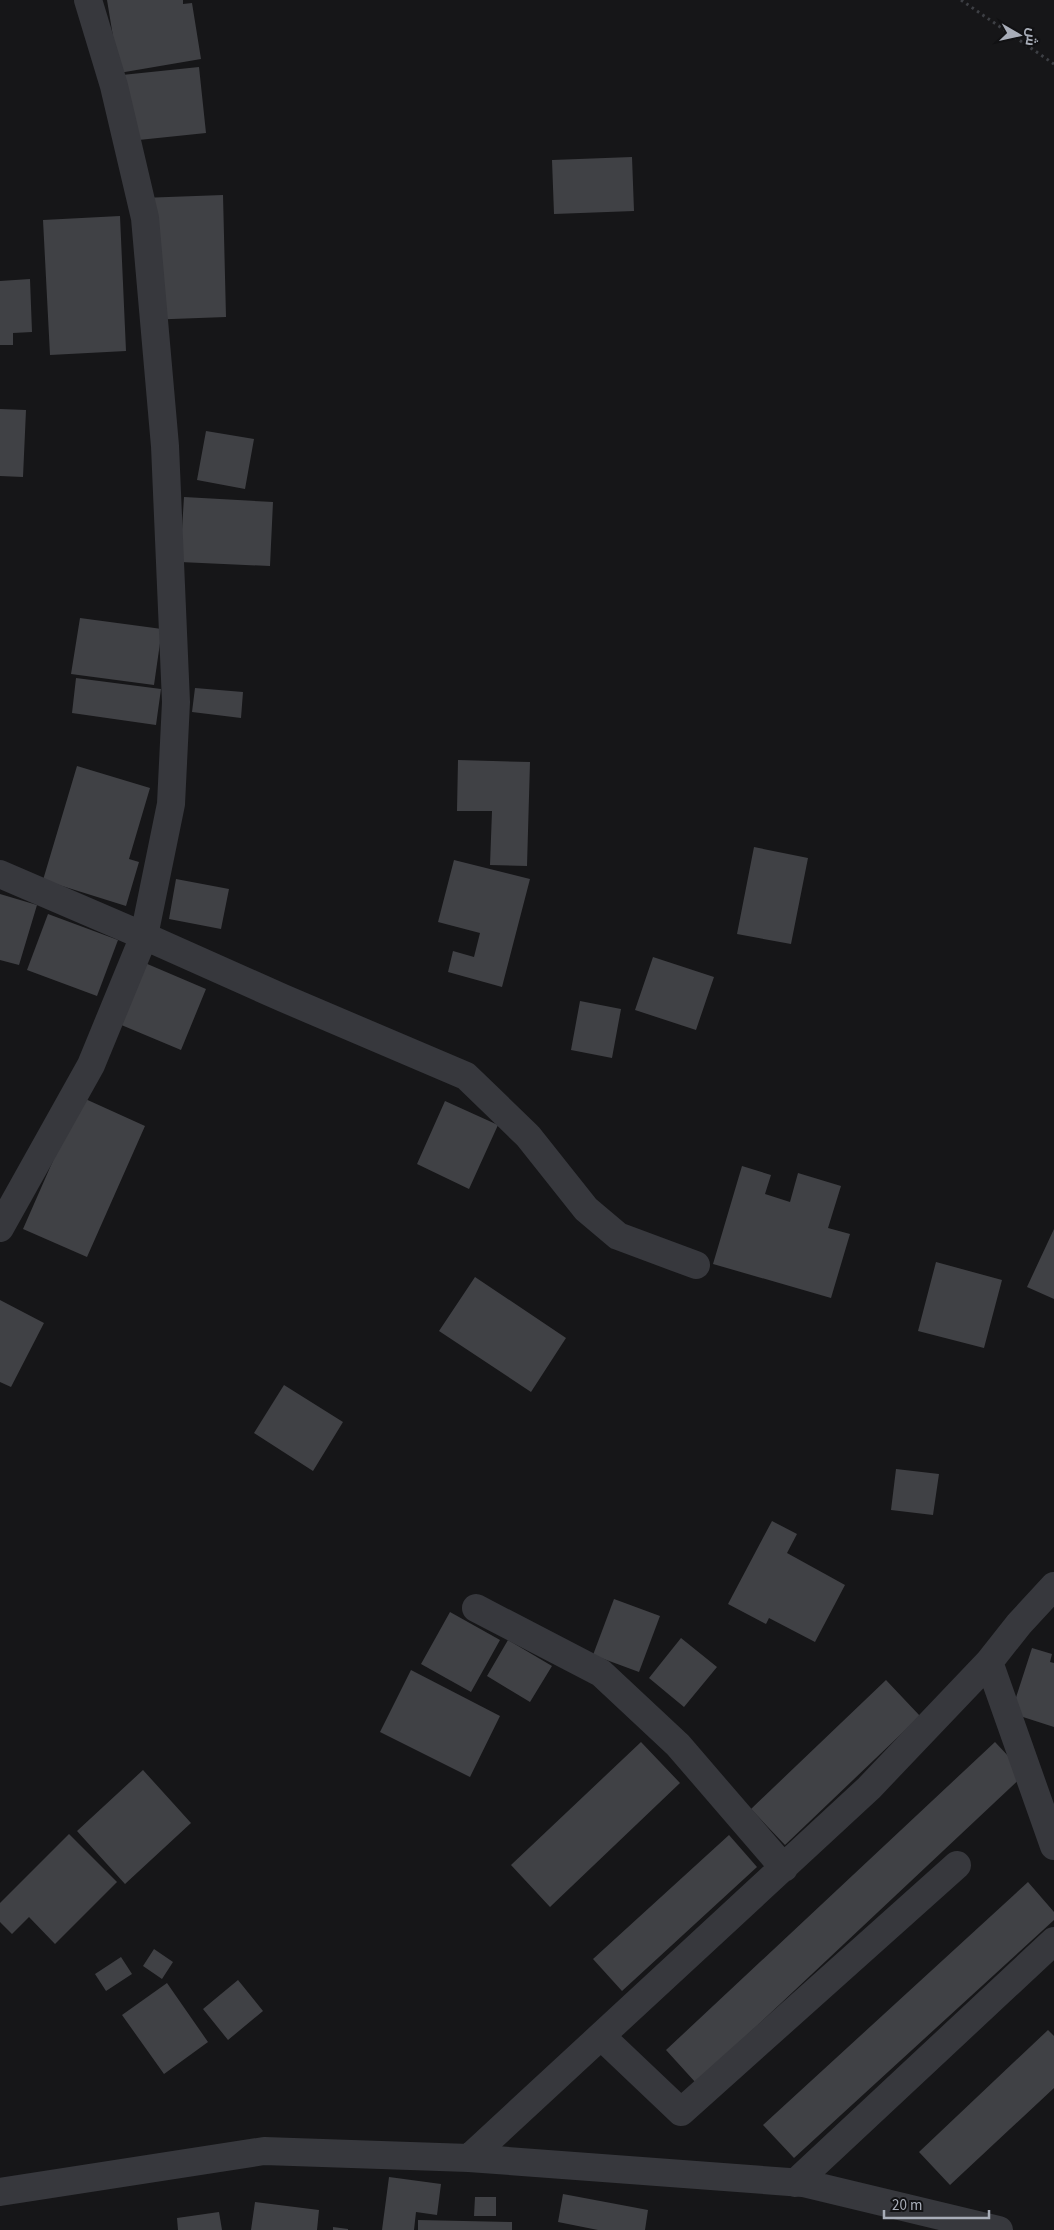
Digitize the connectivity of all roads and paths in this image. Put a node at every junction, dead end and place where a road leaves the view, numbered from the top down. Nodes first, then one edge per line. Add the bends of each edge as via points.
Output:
1 (88, 0) edge
2 (962, 0) edge
3 (1054, 64) edge
4 (0, 874) edge
5 (144, 936) junction
6 (0, 1228) edge
7 (696, 1265) dead end
8 (1054, 1586) edge
9 (476, 1608) dead end
10 (989, 1662) junction
11 (1054, 1846) edge
12 (957, 1865) dead end
13 (784, 1868) junction
14 (1054, 1941) edge
15 (601, 2036) junction
16 (469, 2158) junction
17 (795, 2183) junction
18 (0, 2192) edge
19 (999, 2230) edge

1 - 5 street via 114,86 145,218 165,446 176,702 171,804
2 - 3 path
4 - 5 street
5 - 6 street via 91,1065
5 - 7 street via 466,1076 528,1136 586,1208 618,1236
8 - 10 street
9 - 13 street via 601,1673 678,1745
10 - 11 street
10 - 13 street via 870,1788
12 - 15 street via 681,2112
13 - 15 street
14 - 17 street
15 - 16 street
16 - 17 street
16 - 18 street via 264,2151
17 - 19 street

